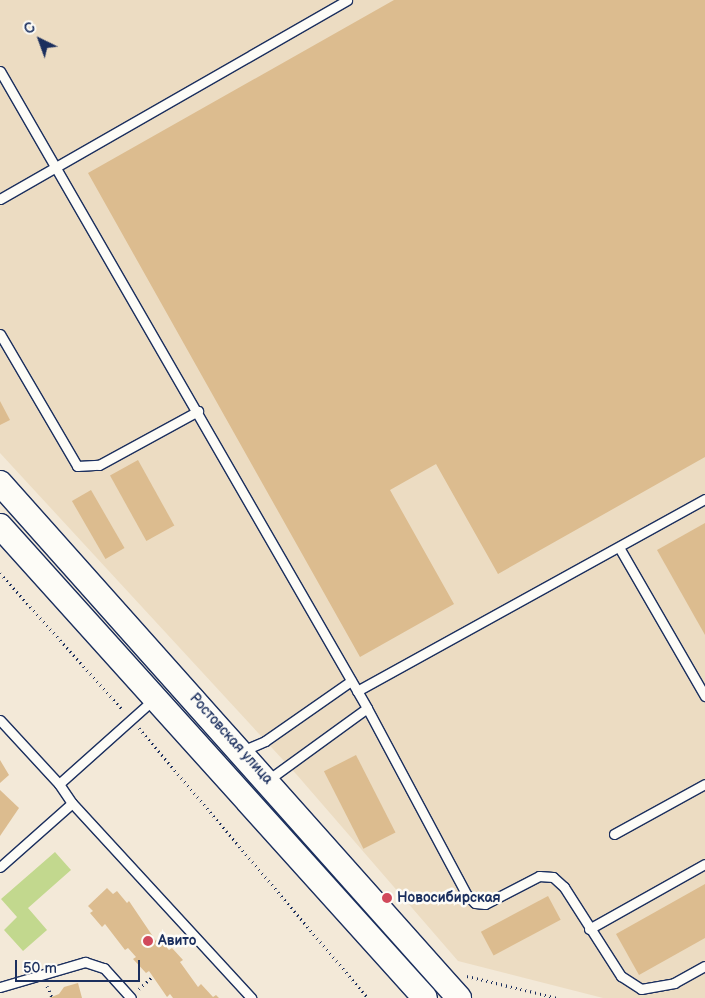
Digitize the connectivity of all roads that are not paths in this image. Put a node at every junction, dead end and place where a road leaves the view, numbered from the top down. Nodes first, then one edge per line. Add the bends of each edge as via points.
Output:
1 (347, 0) edge
2 (0, 71) edge
3 (56, 167) junction
4 (0, 199) edge
5 (0, 334) edge
6 (198, 411) junction
7 (0, 483) edge
8 (705, 499) edge
9 (0, 526) edge
10 (620, 549) junction
11 (177, 679) junction
12 (351, 681) junction
13 (357, 691) junction
14 (705, 696) edge
15 (156, 698) junction
16 (367, 708) junction
17 (0, 720) edge
18 (242, 751) junction
19 (268, 780) junction
20 (59, 784) junction
21 (705, 784) edge
22 (72, 803) junction
23 (614, 834) dead end
24 (705, 864) edge
25 (0, 867) edge
26 (590, 929) junction
27 (705, 966) edge
28 (0, 986) edge
29 (131, 998) edge
30 (251, 998) edge
31 (425, 998) edge
32 (459, 998) edge

1 - 3 lane
2 - 3 lane
3 - 4 lane
3 - 6 lane
5 - 6 lane via 78,466 99,465
6 - 12 lane
7 - 11 street, Ростовская улица
8 - 10 lane
9 - 15 street, Ростовская улица
10 - 13 lane
10 - 14 lane
11 - 15 street
11 - 18 street, Ростовская улица
12 - 13 lane
12 - 18 lane via 265,741
13 - 16 lane
15 - 20 lane
15 - 31 street, Ростовская улица
16 - 19 lane
16 - 26 lane via 471,899 485,904 538,876 553,876 564,887
17 - 20 lane
18 - 19 street, Ростовская улица
19 - 32 street, Ростовская улица
20 - 22 lane
21 - 23 lane
22 - 25 lane
22 - 30 lane
24 - 26 lane
26 - 27 lane via 621,976 641,989 674,983
28 - 29 lane via 85,962 104,968

